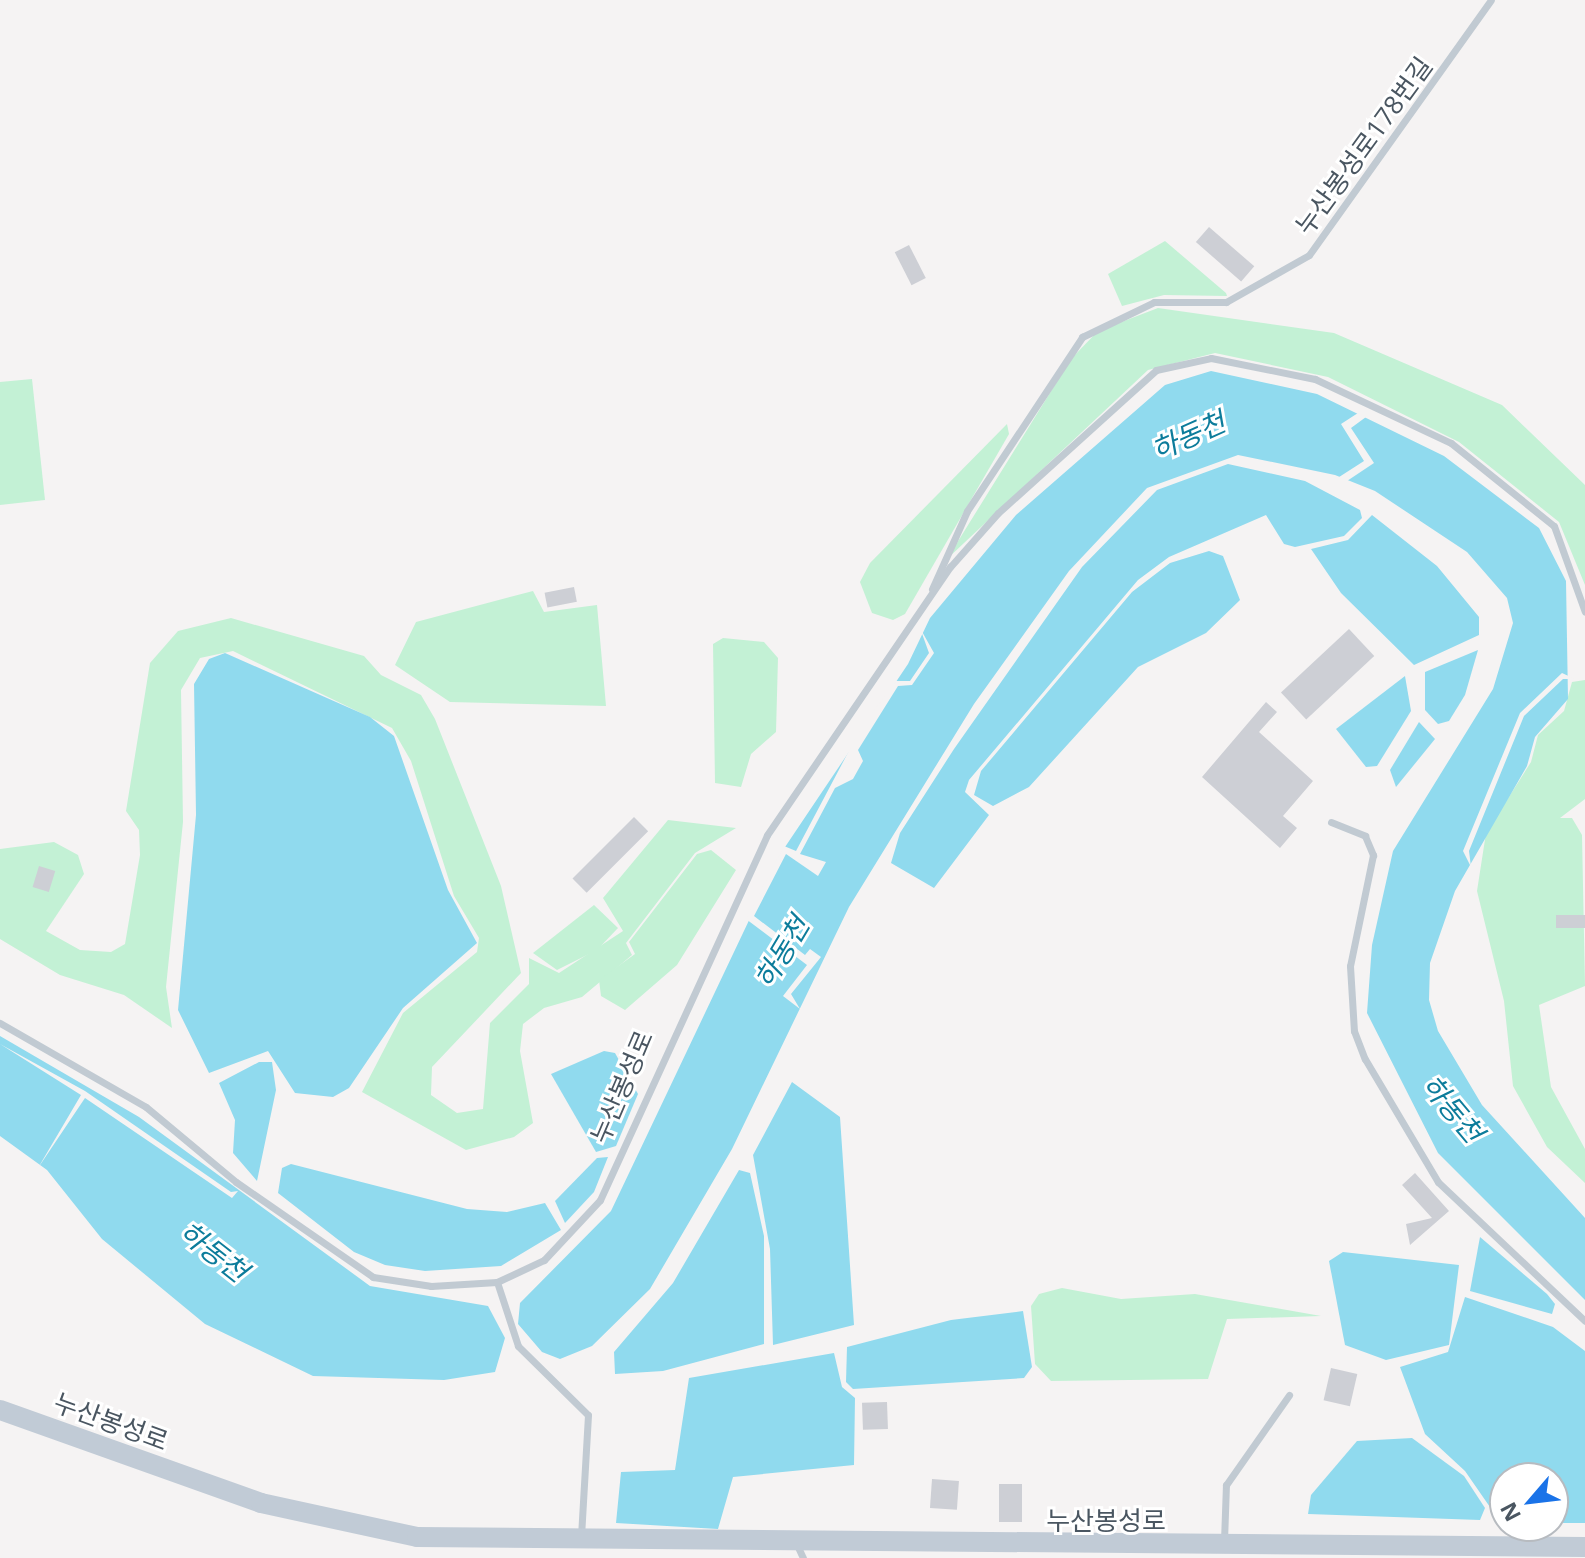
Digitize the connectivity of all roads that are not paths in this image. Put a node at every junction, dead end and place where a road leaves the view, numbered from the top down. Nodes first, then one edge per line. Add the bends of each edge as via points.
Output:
1 (1491, 0) edge
2 (930, 597) junction
3 (1585, 612) edge
4 (1331, 822) dead end
5 (0, 1023) edge
6 (497, 1282) junction
7 (1585, 1321) edge
8 (1289, 1395) dead end
9 (0, 1410) edge
10 (580, 1544) junction
11 (1585, 1547) edge
12 (1223, 1548) junction
13 (800, 1552) edge
14 (1345, 1553) edge

1 - 2 lane, 누산봉성로178번길 via 1309,255 1226,302 1154,302 1082,337 967,511
2 - 3 lane via 990,520 1149,376 1172,363 1211,358 1323,382 1451,443 1554,526
2 - 6 lane, 누산봉성로 via 767,835 600,1200 544,1260
4 - 7 lane via 1371,844 1350,966 1354,1031 1365,1059 1438,1182
5 - 6 lane via 146,1107 236,1182 373,1277 431,1286
6 - 10 lane via 518,1346 588,1415
8 - 12 lane via 1226,1485
9 - 10 street, 누산봉성로 via 261,1503 337,1522 417,1537
10 - 13 street, 누산봉성로
11 - 14 street, 누산봉성로
12 - 13 street, 누산봉성로
12 - 14 street, 누산봉성로

